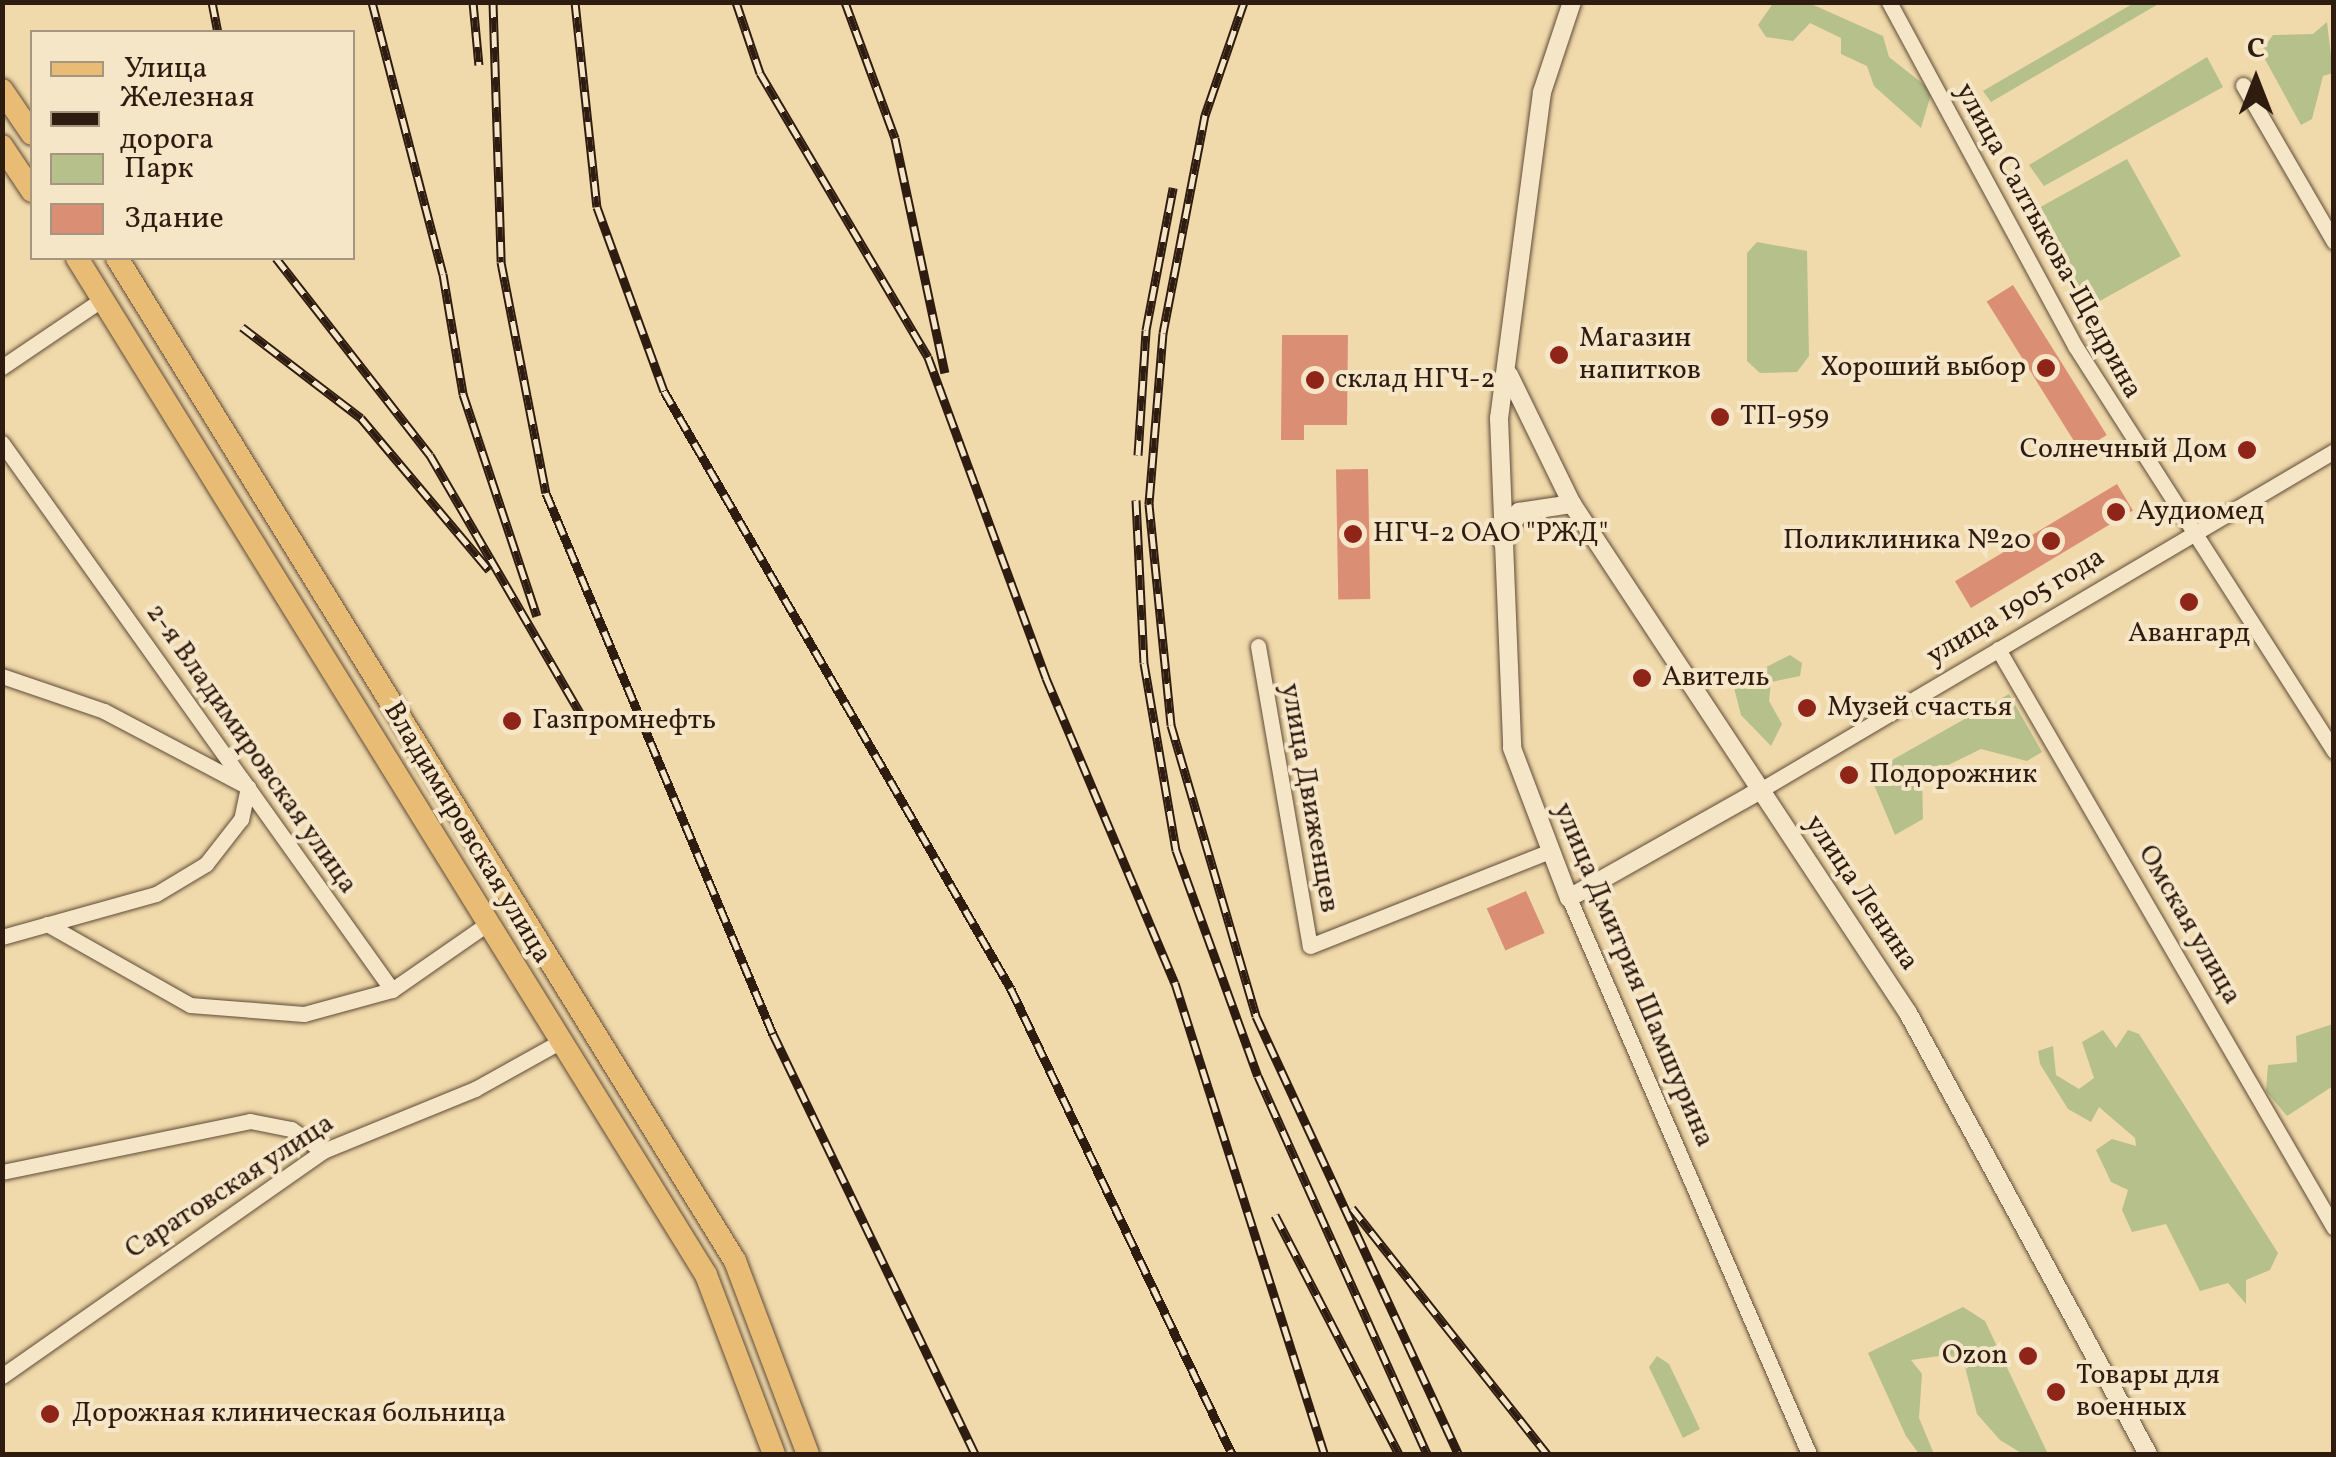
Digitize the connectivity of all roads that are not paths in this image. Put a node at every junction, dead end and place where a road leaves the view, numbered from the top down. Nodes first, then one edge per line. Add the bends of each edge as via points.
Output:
1 (1572, 2) edge
2 (1889, 2) edge
3 (2243, 85) dead end
4 (2, 90) edge
5 (30, 131) edge
6 (2, 146) edge
7 (30, 188) edge
8 (2334, 242) edge
9 (78, 260) edge
10 (119, 260) edge
11 (104, 298) junction
12 (2, 367) edge
13 (1509, 375) junction
14 (2, 443) edge
15 (2334, 450) edge
16 (1572, 504) junction
17 (2191, 536) junction
18 (1502, 544) junction
19 (1258, 646) dead end
20 (1998, 649) junction
21 (2, 676) edge
22 (2334, 751) edge
23 (248, 787) junction
24 (1758, 792) junction
25 (1545, 853) junction
26 (1569, 898) junction
27 (47, 924) junction
28 (487, 924) junction
29 (2, 936) edge
30 (392, 990) junction
31 (556, 1044) junction
32 (323, 1151) junction
33 (2, 1172) edge
34 (2334, 1228) edge
35 (2, 1376) edge
36 (774, 1454) edge
37 (808, 1454) edge
38 (1809, 1454) edge
39 (2148, 1454) edge

1 - 13 street, улица Дмитрия Шамшурина via 1542,92 1513,273
2 - 17 street, улица Салтыкова-Щедрина via 2065,329
3 - 8 street
4 - 5 main road
6 - 7 main road
9 - 11 main road, Владимировская улица
10 - 37 main road, Владимировская улица via 735,1261
11 - 12 street
11 - 28 main road, Владимировская улица
13 - 16 street, улица Ленина
13 - 18 street, улица Дмитрия Шамшурина via 1499,418
14 - 23 street, 2-я Владимировская улица
15 - 17 street, улица 1905 года
16 - 18 street via 1518,512
16 - 24 street, улица Ленина
17 - 20 street, улица 1905 года
17 - 22 street, улица Салтыкова-Щедрина
18 - 25 street, улица Дмитрия Шамшурина via 1512,748
19 - 25 street, улица Движенцев via 1310,946
20 - 24 street, улица 1905 года
20 - 34 street, Омская улица
21 - 23 street via 104,711
23 - 27 street via 241,819 206,864 156,894
23 - 30 street, 2-я Владимировская улица
24 - 26 street, улица 1905 года
24 - 39 street, улица Ленина via 1908,1013
25 - 26 street, улица Дмитрия Шамшурина
26 - 38 street, улица Дмитрия Шамшурина
27 - 29 street
27 - 30 street via 190,1004 304,1014
28 - 30 street
28 - 31 main road, Владимировская улица
31 - 32 street, Саратовская улица via 475,1089
31 - 36 main road, Владимировская улица via 706,1275
32 - 33 street via 291,1129 250,1121
32 - 35 street, Саратовская улица

